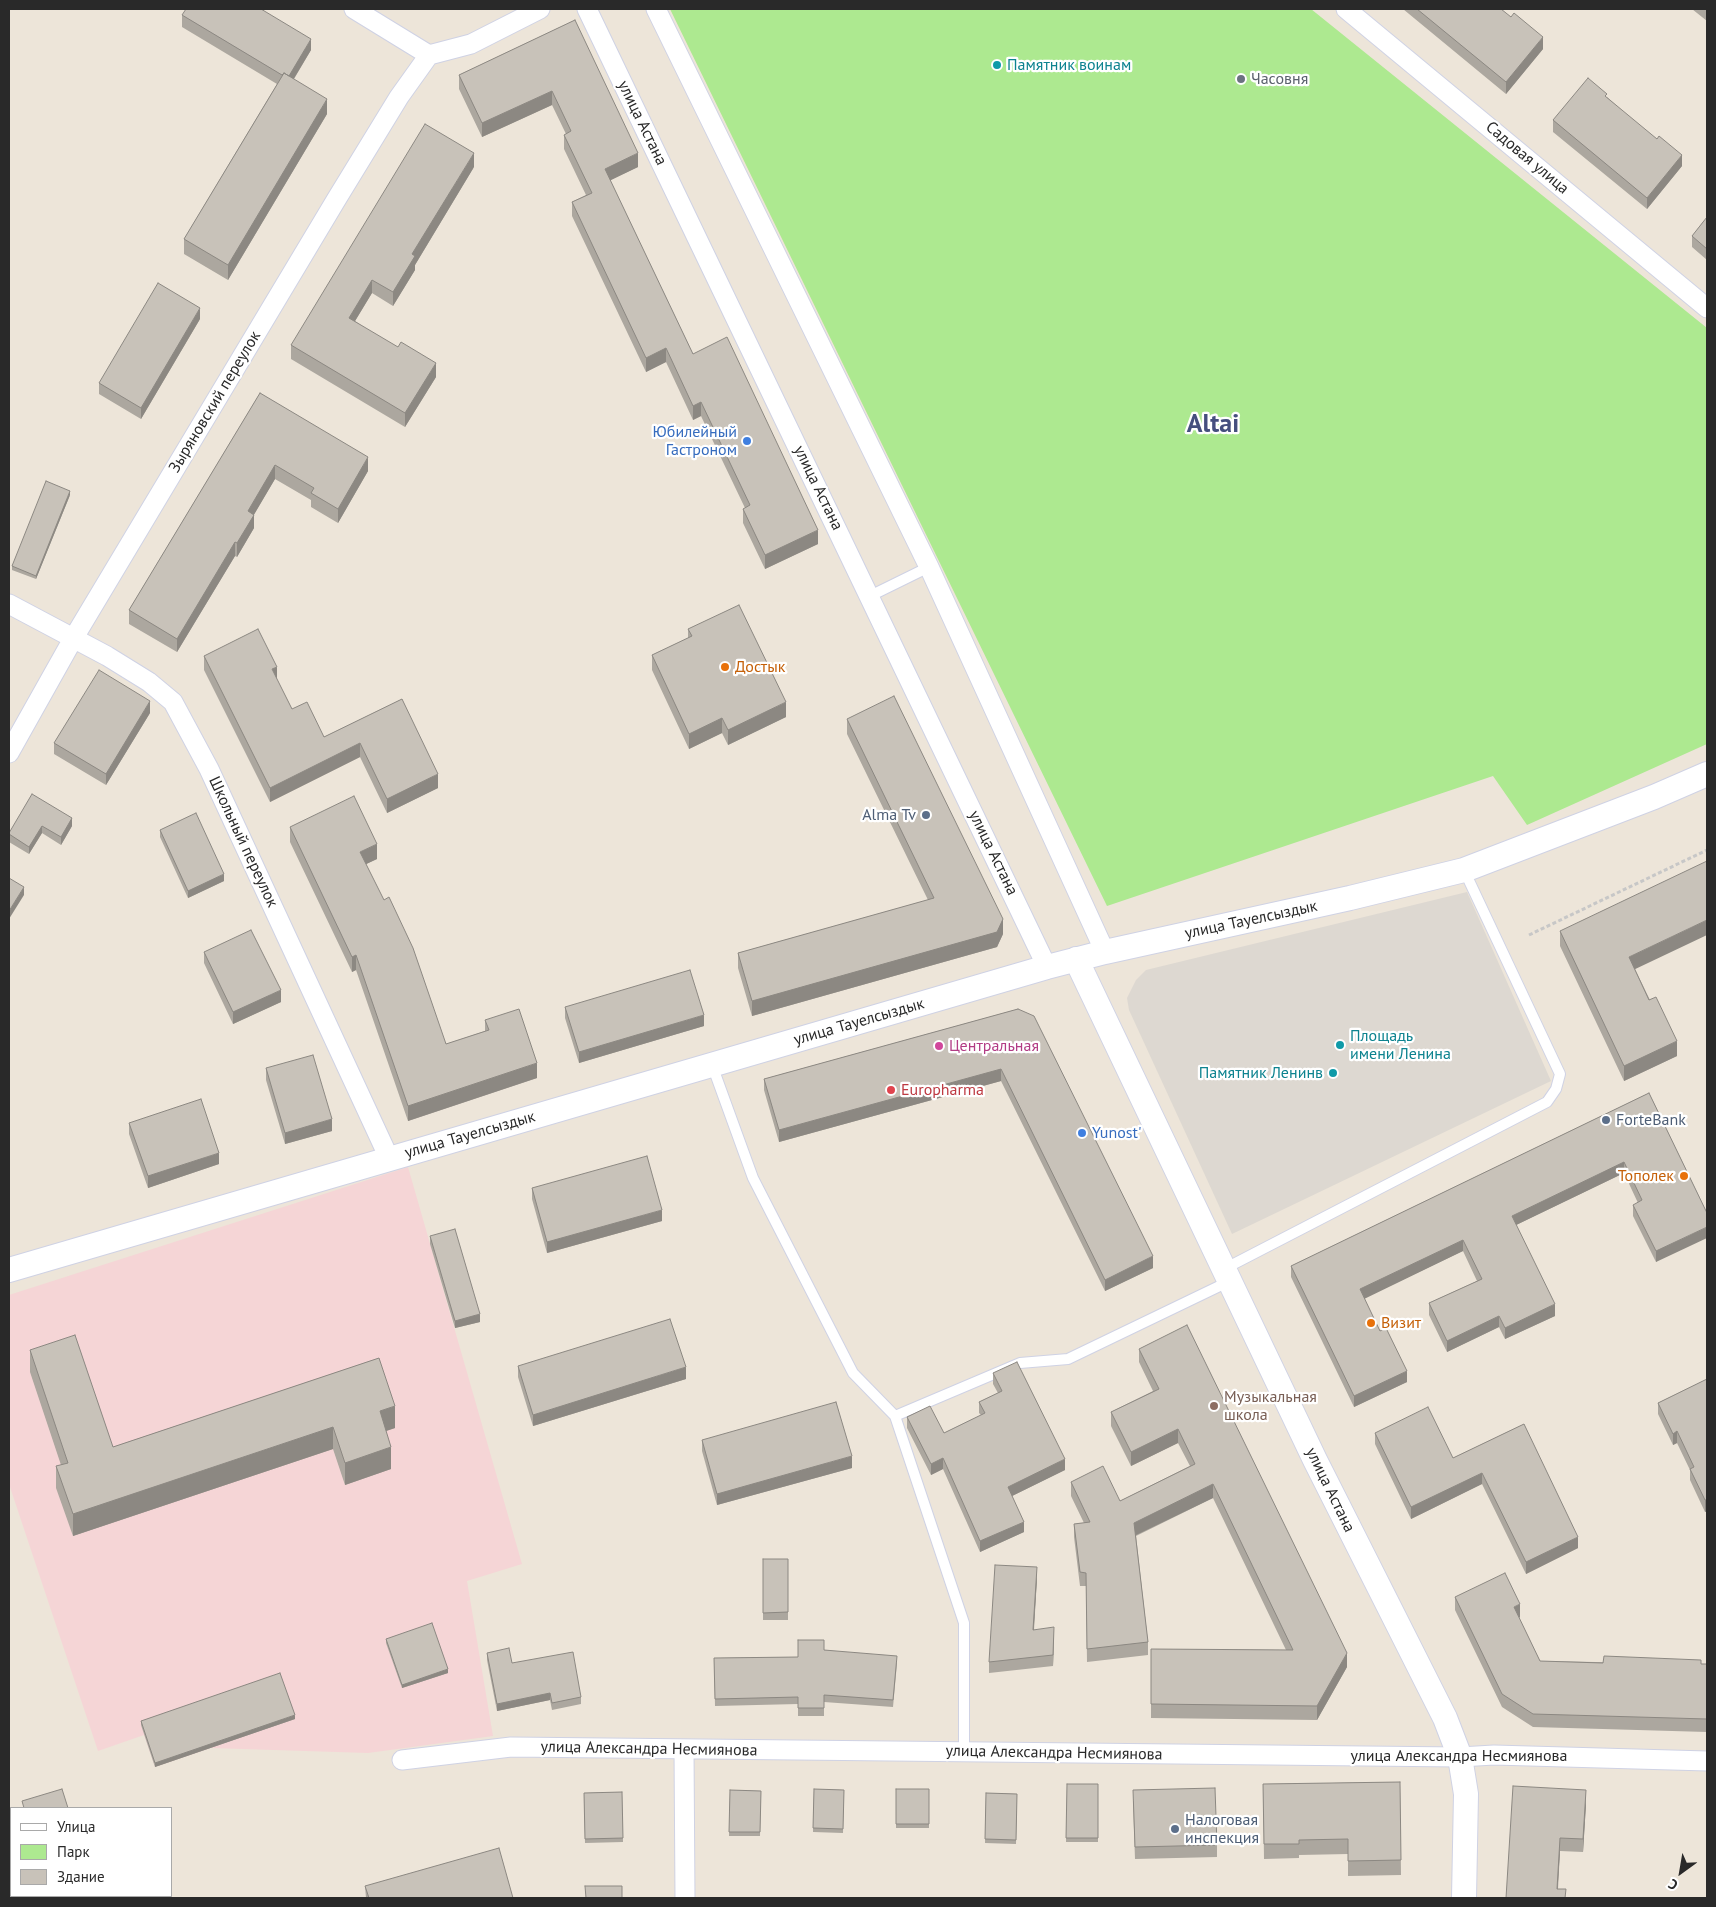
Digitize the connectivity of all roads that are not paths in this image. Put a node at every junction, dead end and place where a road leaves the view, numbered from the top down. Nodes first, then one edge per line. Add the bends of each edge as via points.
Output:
1 (354, 9) edge
2 (540, 9) edge
3 (587, 9) edge
4 (656, 9) edge
5 (1346, 9) edge
6 (429, 55) junction
7 (1707, 308) edge
8 (929, 567) junction
9 (870, 596) junction
10 (9, 604) edge
11 (72, 639) junction
12 (9, 753) edge
13 (1707, 774) edge
14 (1464, 870) junction
15 (1105, 952) junction
16 (1076, 959) junction
17 (1047, 967) junction
18 (712, 1064) junction
19 (389, 1158) junction
20 (9, 1270) edge
21 (1227, 1275) junction
22 (895, 1416) junction
23 (684, 1749) junction
24 (964, 1752) junction
25 (1460, 1757) junction
26 (402, 1760) dead end
27 (1707, 1761) edge
28 (685, 1898) edge
29 (1464, 1898) edge

1 - 6 street
2 - 6 street via 471,44
3 - 9 street, улица Астана
4 - 8 street
5 - 7 street, Садовая улица
6 - 11 street, Зыряновский переулок via 399,97
8 - 9 lane
8 - 15 street
9 - 17 street, улица Астана
10 - 11 street, Школьный переулок
11 - 12 street, Зыряновский переулок
11 - 19 street, Школьный переулок via 149,682 173,702 209,770
13 - 14 street, улица Тауелсыздык
14 - 15 street, улица Тауелсыздык
14 - 21 lane via 1560,1074 1556,1089 1547,1102
15 - 16 street, улица Тауелсыздык
16 - 17 street, улица Тауелсыздык
16 - 21 street, улица Астана
17 - 18 street, улица Тауелсыздык
18 - 19 street, улица Тауелсыздык
18 - 22 lane via 753,1178 853,1373
19 - 20 street, улица Тауелсыздык
21 - 22 lane via 1068,1359 1020,1363
21 - 25 street, улица Астана via 1315,1460 1445,1718
22 - 24 lane via 964,1623
23 - 24 street, улица Александра Несмиянова
23 - 26 street, улица Александра Несмиянова via 511,1747
23 - 28 street
24 - 25 street, улица Александра Несмиянова
25 - 27 street, улица Александра Несмиянова via 1494,1755
25 - 29 street, улица Астана via 1466,1794

